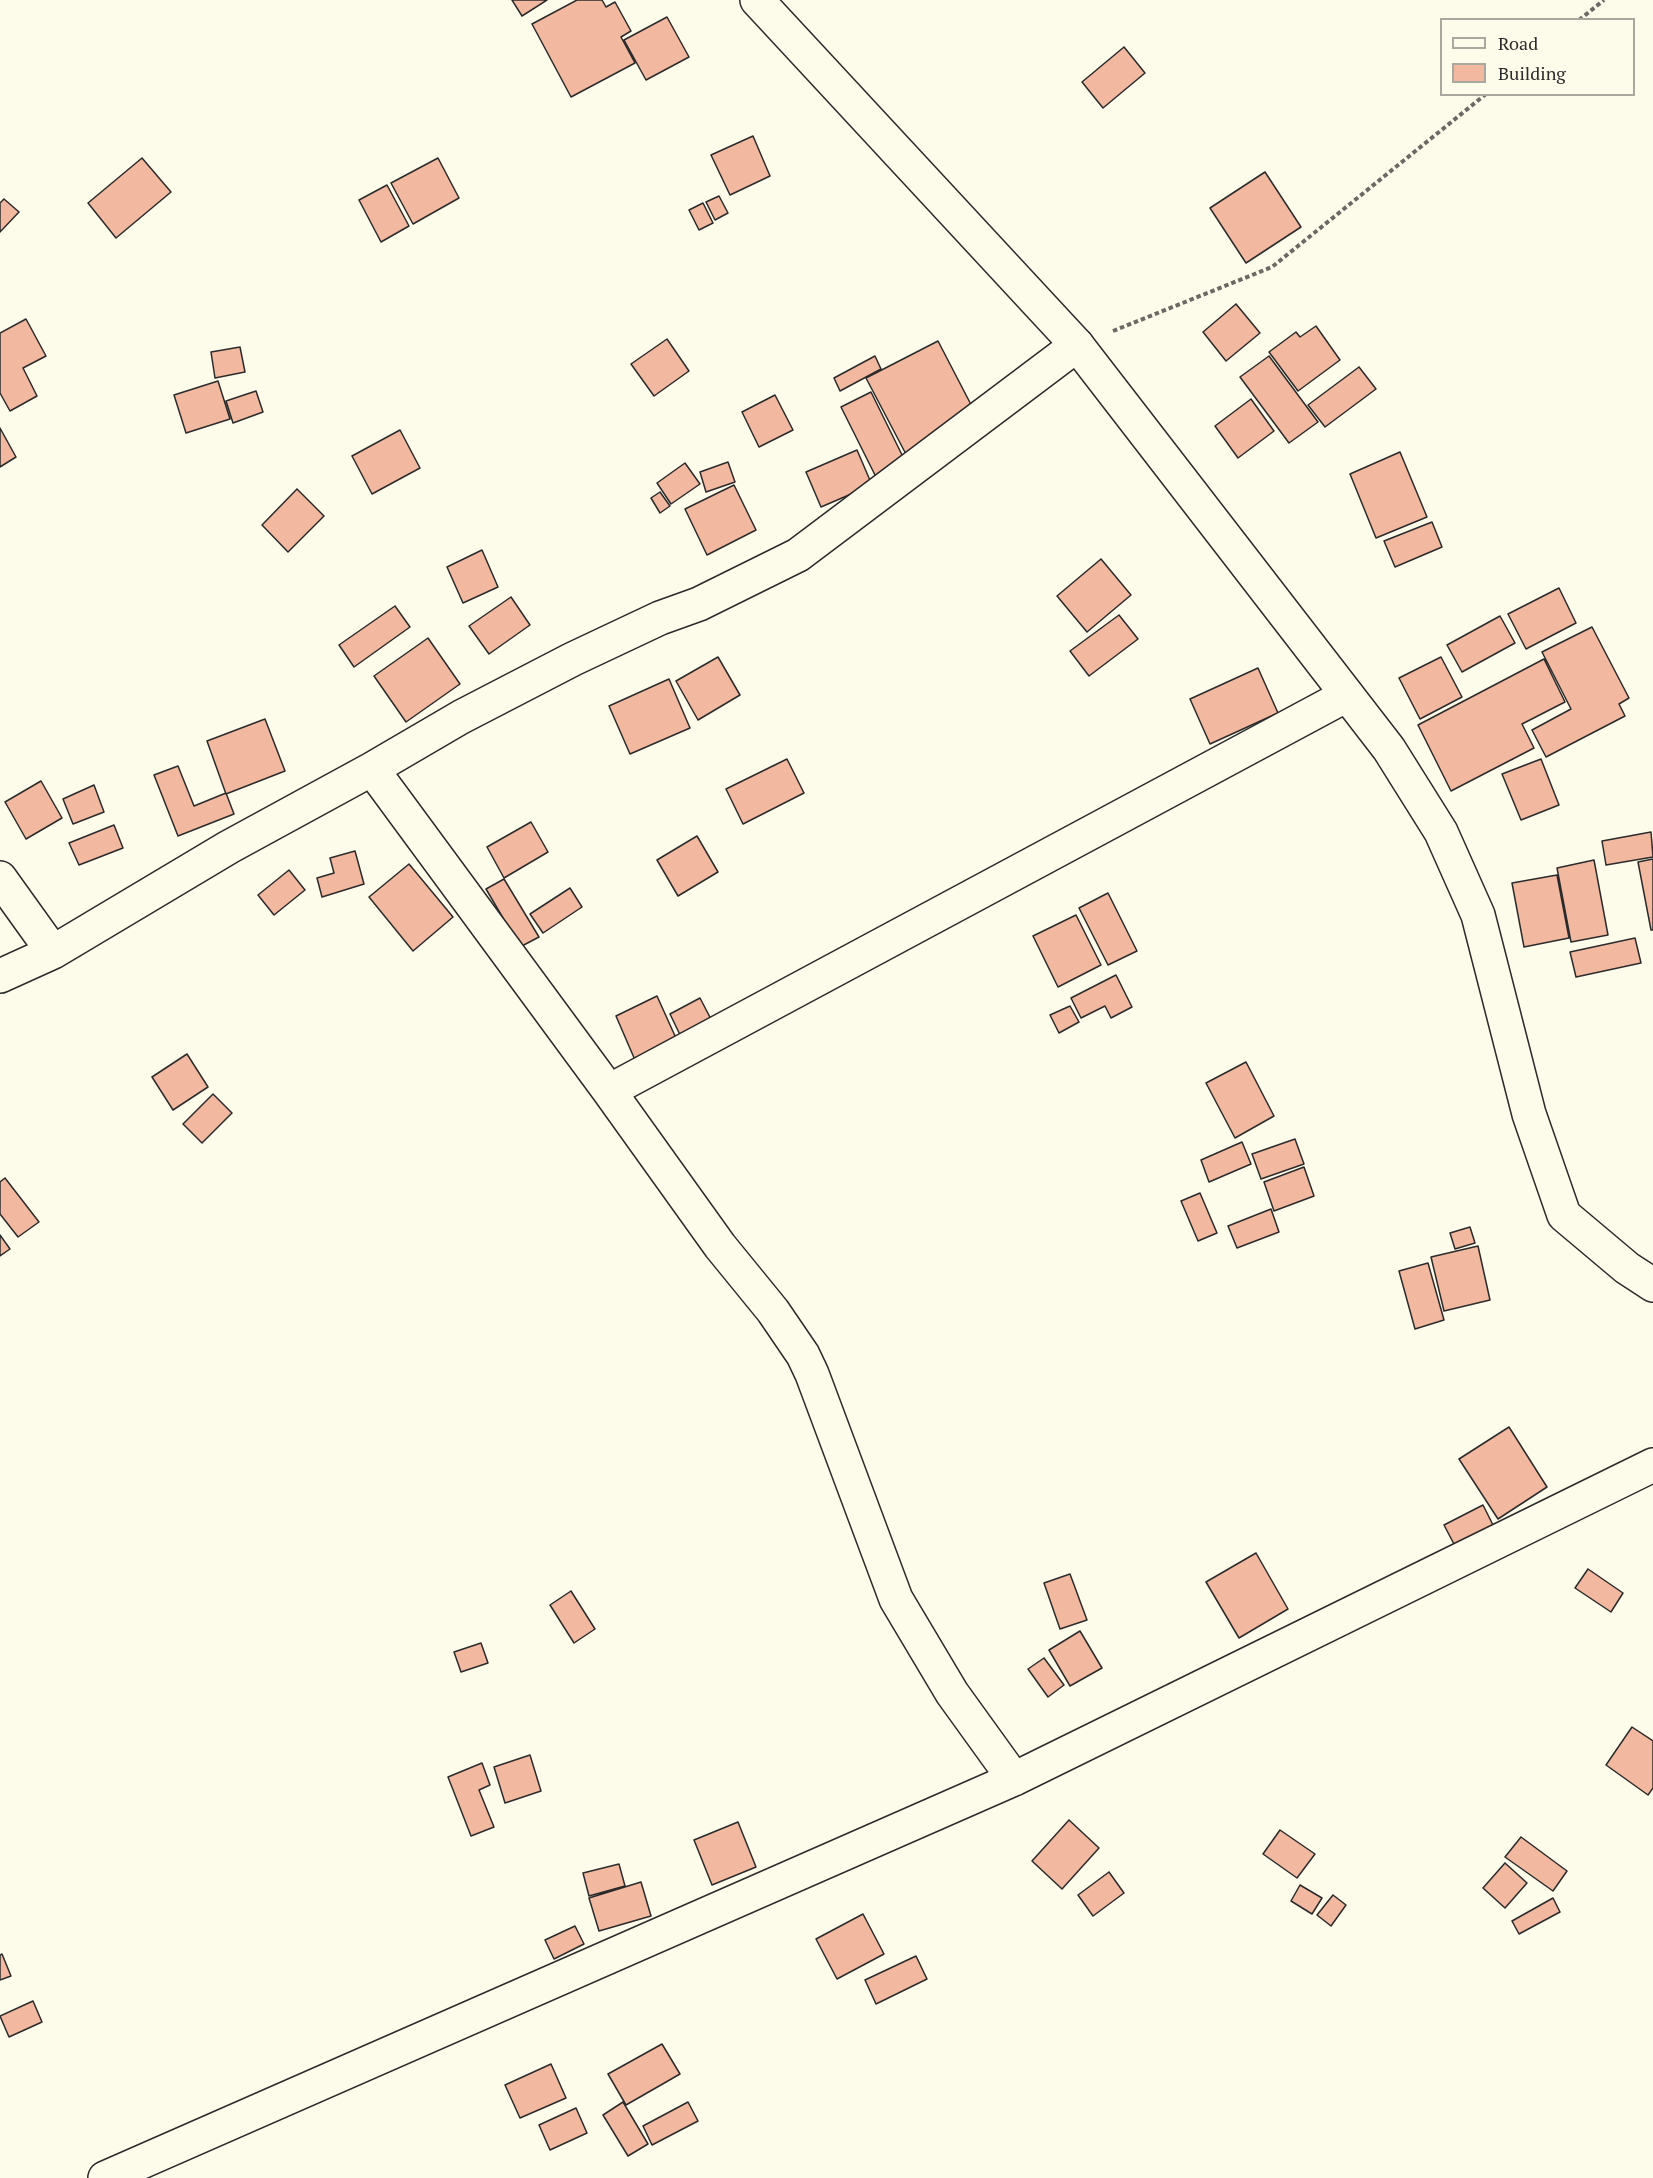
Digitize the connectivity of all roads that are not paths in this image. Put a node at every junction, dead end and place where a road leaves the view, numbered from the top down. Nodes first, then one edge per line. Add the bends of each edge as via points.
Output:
1 (757, 0) edge
2 (1077, 345) junction
3 (1347, 695) junction
4 (372, 769) junction
5 (0, 878) edge
6 (53, 952) junction
7 (0, 976) edge
8 (609, 1091) junction
9 (1653, 1285) edge
10 (1653, 1465) edge
11 (1014, 1779) junction
12 (105, 2178) edge

1 - 2 street
2 - 3 street
2 - 4 street via 798,555 573,659
3 - 8 street
3 - 9 street via 1389,749 1441,832 1478,915 1529,1114 1564,1215
4 - 6 street via 229,847
4 - 8 street
5 - 6 street
6 - 7 street
8 - 11 street via 803,1355 896,1599 952,1694
10 - 11 street
11 - 12 street

